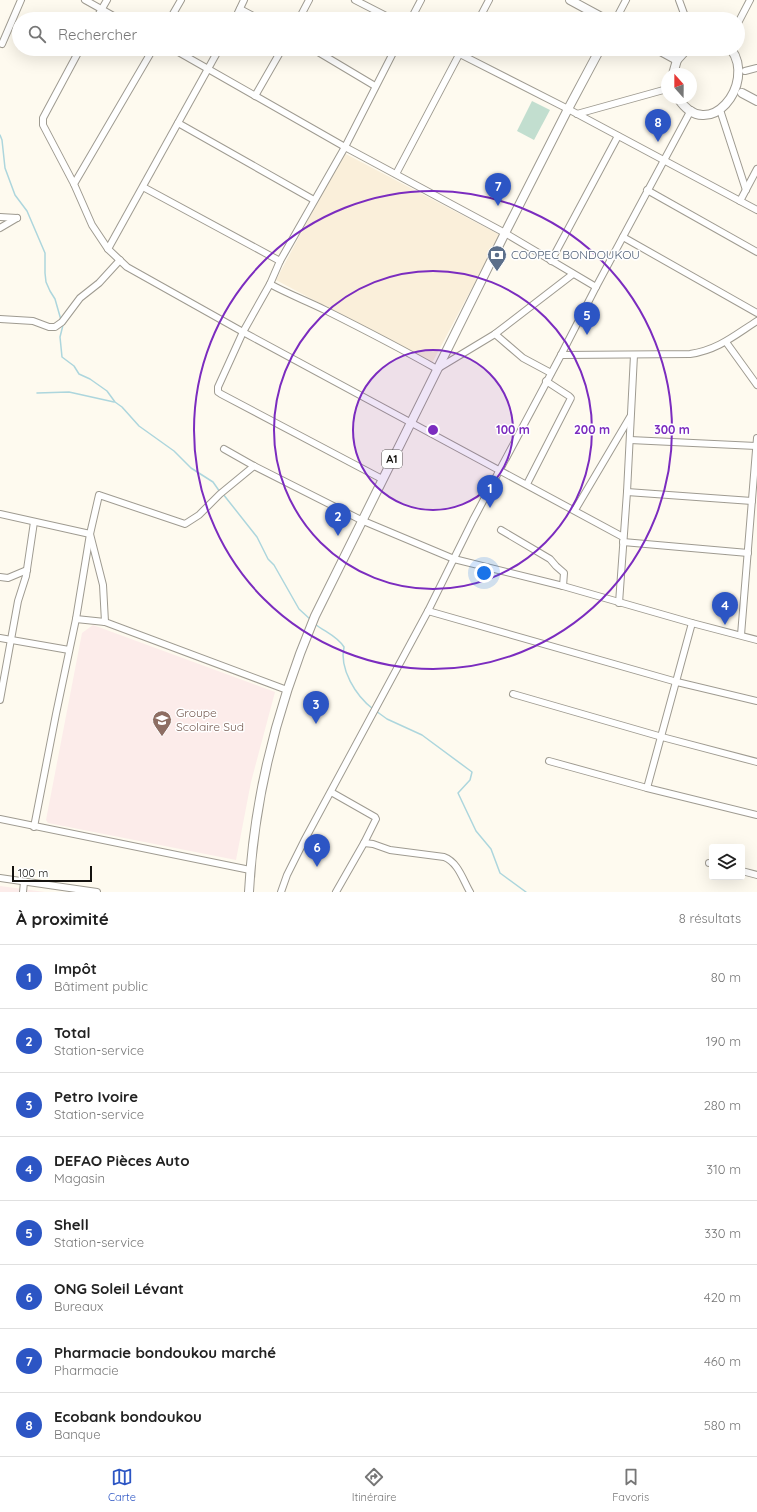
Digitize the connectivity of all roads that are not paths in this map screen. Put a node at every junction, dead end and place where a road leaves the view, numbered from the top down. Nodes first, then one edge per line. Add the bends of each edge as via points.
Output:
1 (21, 0) edge
2 (85, 0) edge
3 (107, 0) edge
4 (181, 0) edge
5 (244, 0) edge
6 (309, 0) edge
7 (354, 0) edge
8 (421, 0) edge
9 (489, 0) edge
10 (570, 0) edge
11 (626, 0) edge
12 (679, 0) edge
13 (750, 0) edge
14 (364, 2) edge
15 (102, 9) junction
16 (240, 9) junction
17 (16, 12) edge
18 (100, 12) edge
19 (107, 12) edge
20 (174, 12) edge
21 (238, 12) edge
22 (246, 12) edge
23 (303, 12) edge
24 (380, 12) edge
25 (415, 12) edge
26 (483, 12) edge
27 (592, 12) edge
28 (620, 12) edge
29 (683, 12) edge
30 (744, 12) edge
31 (12, 21) edge
32 (2, 44) dead end
33 (76, 56) edge
34 (149, 56) edge
35 (185, 56) edge
36 (215, 56) edge
37 (278, 56) edge
38 (325, 56) edge
39 (391, 56) edge
40 (458, 56) edge
41 (470, 56) edge
42 (596, 56) edge
43 (670, 56) edge
44 (681, 56) edge
45 (738, 56) edge
46 (677, 60) junction
47 (675, 68) edge
48 (757, 68) edge
49 (208, 69) junction
50 (745, 71) junction
51 (375, 86) junction
52 (661, 91) edge
53 (742, 93) junction
54 (254, 96) junction
55 (757, 101) edge
56 (683, 104) edge
57 (568, 109) junction
58 (691, 110) junction
59 (721, 113) junction
60 (577, 114) junction
61 (178, 123) junction
62 (618, 136) junction
63 (345, 147) junction
64 (664, 160) junction
65 (757, 169) edge
66 (396, 174) junction
67 (74, 184) junction
68 (143, 187) junction
69 (647, 190) junction
70 (746, 190) junction
71 (314, 200) junction
72 (740, 201) junction
73 (757, 210) edge
74 (0, 217) edge
75 (0, 228) edge
76 (505, 233) junction
77 (623, 237) junction
78 (108, 249) junction
79 (757, 252) edge
80 (120, 260) junction
81 (280, 261) junction
82 (551, 261) junction
83 (573, 274) junction
84 (270, 284) junction
85 (596, 287) junction
86 (757, 313) edge
87 (0, 319) edge
88 (757, 321) edge
89 (243, 332) junction
90 (495, 334) junction
91 (726, 342) junction
92 (561, 355) junction
93 (634, 355) junction
94 (437, 369) junction
95 (551, 373) junction
96 (546, 382) junction
97 (757, 385) edge
98 (631, 415) junction
99 (410, 422) junction
100 (757, 438) edge
101 (630, 440) junction
102 (756, 446) junction
103 (224, 449) dead end
104 (254, 466) junction
105 (500, 472) junction
106 (382, 479) junction
107 (527, 484) junction
108 (627, 492) junction
109 (752, 501) junction
110 (575, 510) junction
111 (0, 514) edge
112 (361, 520) junction
113 (34, 522) junction
114 (501, 530) dead end
115 (90, 534) junction
116 (623, 540) junction
117 (748, 553) junction
118 (454, 559) junction
119 (27, 570) junction
120 (0, 577) edge
121 (563, 586) junction
122 (619, 603) junction
123 (428, 611) junction
124 (76, 619) junction
125 (105, 622) junction
126 (692, 623) junction
127 (741, 635) junction
128 (0, 638) edge
129 (11, 640) junction
130 (757, 640) edge
131 (69, 650) junction
132 (677, 682) junction
133 (287, 690) junction
134 (513, 694) dead end
135 (0, 699) edge
136 (757, 701) edge
137 (662, 737) junction
138 (549, 761) dead end
139 (757, 762) edge
140 (647, 788) junction
141 (331, 792) junction
142 (757, 815) edge
143 (0, 819) edge
144 (34, 826) junction
145 (364, 843) junction
146 (250, 870) junction
147 (745, 873) edge
148 (757, 876) edge
149 (0, 878) edge
150 (24, 882) junction
151 (23, 892) edge
152 (96, 892) edge
153 (249, 892) edge
154 (281, 892) edge
155 (336, 892) edge
156 (470, 892) edge

1 - 17 street
2 - 15 street
3 - 15 street
4 - 20 street
5 - 16 street
6 - 23 street
7 - 14 street
8 - 25 street
9 - 26 street
10 - 27 main road
11 - 28 street
12 - 29 street
13 - 30 street
14 - 24 street
15 - 18 street
15 - 19 street
16 - 21 street
16 - 22 street
31 - 32 street
33 - 67 street via 42,118 43,125
34 - 67 street
35 - 49 street
36 - 49 street
37 - 54 street
38 - 51 street
39 - 51 street
40 - 66 street
41 - 57 street
42 - 57 main road, A1
43 - 46 main road
44 - 46 main road
45 - 50 main road
46 - 47 main road
48 - 50 street
49 - 54 street
49 - 61 street
50 - 53 main road
51 - 63 street
52 - 60 street
53 - 55 main road
53 - 59 main road via 733,105
54 - 63 street
56 - 58 main road
57 - 60 street
57 - 76 main road, A1
58 - 59 main road via 706,114
58 - 64 street
59 - 70 street
60 - 62 street
61 - 68 street
61 - 71 street
62 - 64 street
62 - 82 street
63 - 66 street
63 - 71 street
64 - 69 street
64 - 72 street
65 - 70 street
66 - 76 street
67 - 78 street via 92,225
68 - 78 street
68 - 81 street
69 - 77 street
69 - 79 street
70 - 72 street
71 - 81 street
72 - 73 street
74 - 75 street via 17,218
76 - 82 street
76 - 94 main road, A1
77 - 85 street
77 - 86 street
78 - 80 street
80 - 87 street via 99,283 80,298 62,322 55,327 33,321
80 - 89 street via 127,267
81 - 84 street
82 - 83 street
83 - 85 street
83 - 90 street
84 - 89 street
84 - 94 street via 380,337
85 - 92 street
88 - 91 street
89 - 99 street
89 - 106 street via 218,392
90 - 94 street
90 - 95 street via 523,358
91 - 93 street via 703,352 690,354
91 - 97 street
92 - 93 street
92 - 95 street
93 - 98 street
94 - 99 main road, A1
95 - 96 street
96 - 105 street
96 - 107 street via 571,398
98 - 101 street
98 - 110 street
99 - 105 street
99 - 106 main road, A1
100 - 102 street
101 - 102 street
101 - 108 street
102 - 109 street
103 - 104 street
104 - 112 street
104 - 115 street via 185,524 99,495
105 - 107 street
105 - 118 street
106 - 112 main road, A1
107 - 110 street
108 - 109 street
108 - 116 street
109 - 117 street
110 - 116 street
111 - 113 street
112 - 118 street
112 - 133 main road, A1 via 314,616
113 - 115 street
113 - 119 street
114 - 121 street via 550,559 564,573
115 - 124 street
115 - 125 street via 103,585
116 - 117 street
116 - 122 street
117 - 127 street
118 - 121 street
118 - 123 street
119 - 120 street via 8,578
119 - 129 street
121 - 122 street
122 - 126 street
123 - 132 street
123 - 141 street
124 - 125 street
124 - 131 street
125 - 133 street
126 - 127 street
126 - 132 street
127 - 130 street
128 - 129 street
129 - 131 street
129 - 135 street
131 - 144 street
132 - 136 street
132 - 137 street
133 - 146 main road, A1 via 262,787
134 - 137 street
137 - 139 street
137 - 140 street
138 - 140 street
140 - 142 street
141 - 145 street via 375,817
141 - 154 street via 290,868
143 - 144 street
144 - 146 street
145 - 155 street
145 - 156 street via 390,850 449,859
146 - 153 main road, A1
147 - 148 street
149 - 150 street
150 - 151 street
150 - 152 street

